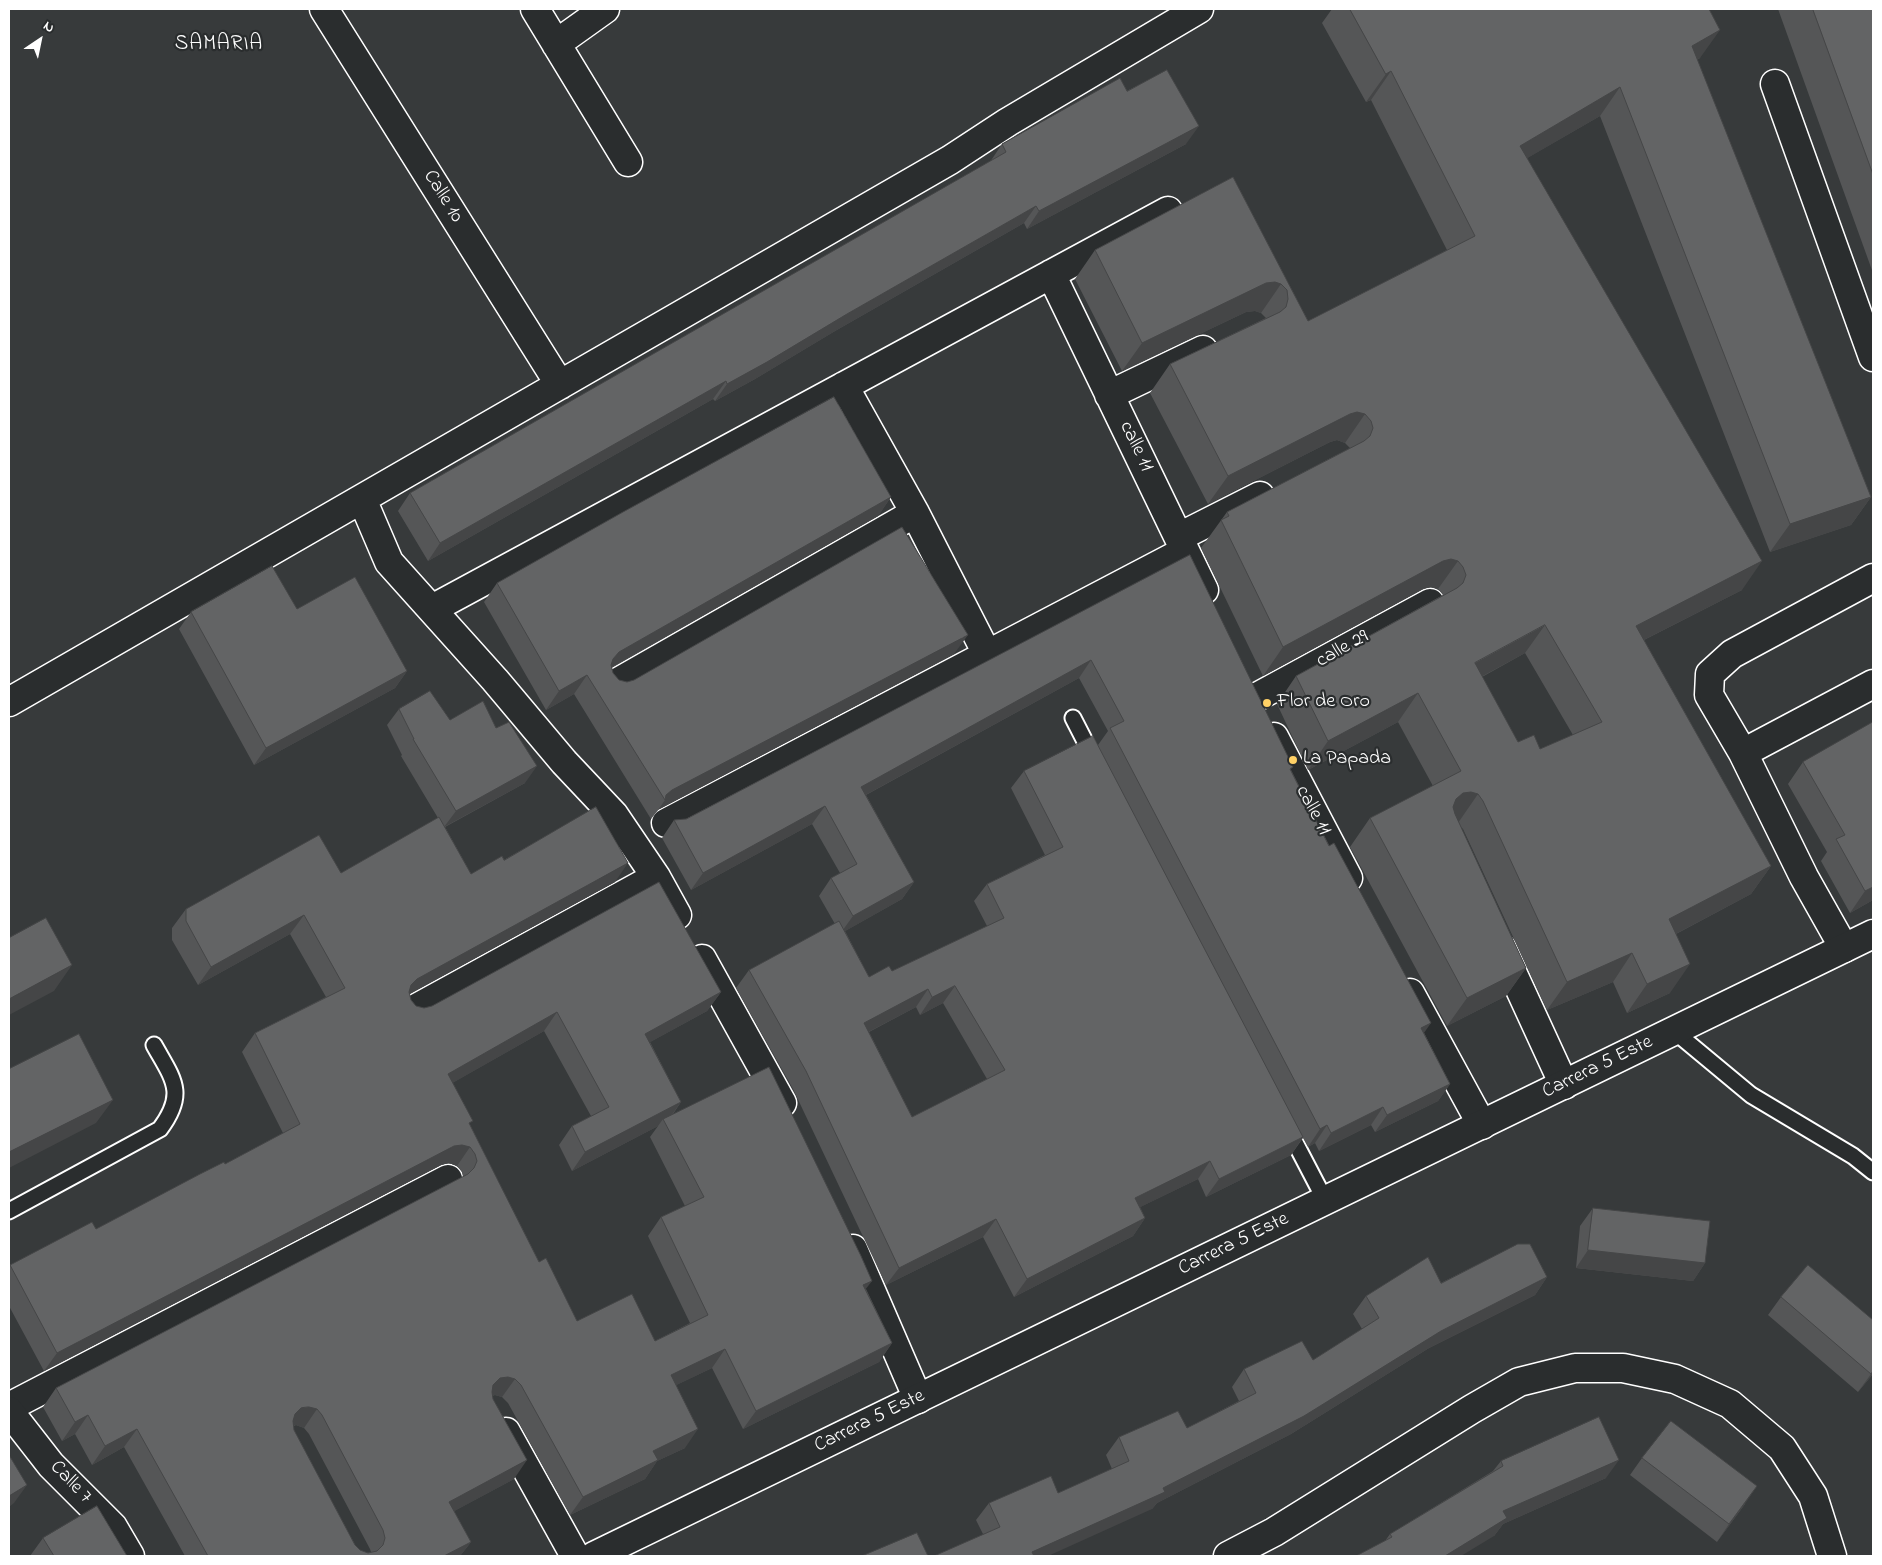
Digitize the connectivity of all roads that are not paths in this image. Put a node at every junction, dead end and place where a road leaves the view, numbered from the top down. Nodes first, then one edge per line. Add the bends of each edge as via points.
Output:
1 (324, 9) edge
2 (535, 9) edge
3 (605, 9) edge
4 (1199, 9) edge
5 (556, 44) junction
6 (1775, 84) dead end
7 (628, 162) dead end
8 (1168, 210) edge
9 (1051, 274) junction
10 (1226, 339) edge
11 (1873, 357) edge
12 (560, 384) junction
13 (844, 386) junction
14 (1109, 395) junction
15 (1284, 483) edge
16 (362, 499) junction
17 (915, 513) junction
18 (1182, 544) junction
19 (1873, 578) edge
20 (1430, 603) edge
21 (432, 609) junction
22 (1214, 611) edge
23 (987, 654) junction
24 (1243, 672) edge
25 (1873, 684) edge
26 (613, 686) edge
27 (1255, 698) junction
28 (9, 702) edge
29 (1073, 718) dead end
30 (1743, 753) junction
31 (1101, 771) edge
32 (666, 823) dead end
33 (656, 878) junction
34 (1362, 903) edge
35 (1490, 925) edge
36 (1873, 934) edge
37 (1844, 948) junction
38 (1398, 971) edge
39 (411, 1011) edge
40 (1674, 1031) junction
41 (154, 1045) dead end
42 (1564, 1085) junction
43 (1280, 1113) edge
44 (791, 1122) edge
45 (1482, 1125) junction
46 (1873, 1172) edge
47 (448, 1179) dead end
48 (1326, 1200) junction
49 (9, 1211) edge
50 (841, 1225) edge
51 (918, 1399) junction
52 (9, 1409) edge
53 (494, 1411) edge
54 (130, 1556) edge
55 (575, 1556) edge
56 (594, 1556) edge
57 (1228, 1556) edge
58 (1832, 1556) edge

1 - 12 street, Calle 10
2 - 5 street
3 - 5 street
4 - 12 street via 950,160
5 - 7 street
6 - 11 street
8 - 9 street
9 - 13 street
9 - 14 street, calle 11
10 - 14 street
12 - 16 street
13 - 17 street
13 - 21 street
14 - 18 street, calle 11
15 - 18 street
16 - 21 street via 389,562
16 - 28 street
17 - 23 street
17 - 26 street
18 - 22 street, calle 11
18 - 23 street
19 - 30 street via 1732,654 1710,674 1709,695
20 - 27 street, calle 29
21 - 33 street via 614,815
23 - 32 street
24 - 27 street, calle 11
25 - 30 street
27 - 34 street, calle 11
29 - 31 lane
30 - 37 street via 1804,877
33 - 39 street
33 - 44 street
35 - 42 street
36 - 37 street, Carrera 5 Este
37 - 40 street, Carrera 5 Este
38 - 45 street
40 - 42 street, Carrera 5 Este
40 - 46 lane via 1751,1095 1853,1156
41 - 49 lane via 175,1082 175,1101 160,1129
42 - 45 street, Carrera 5 Este
43 - 48 lane
45 - 48 street, Carrera 5 Este
47 - 52 street
48 - 51 street, Carrera 5 Este
50 - 51 street
51 - 56 street, Carrera 5 Este
52 - 54 street, Calle 7 via 51,1465 113,1527
53 - 55 street
57 - 58 street via 1274,1532 1519,1382 1575,1368 1623,1368 1675,1379 1730,1404 1782,1448 1813,1496

